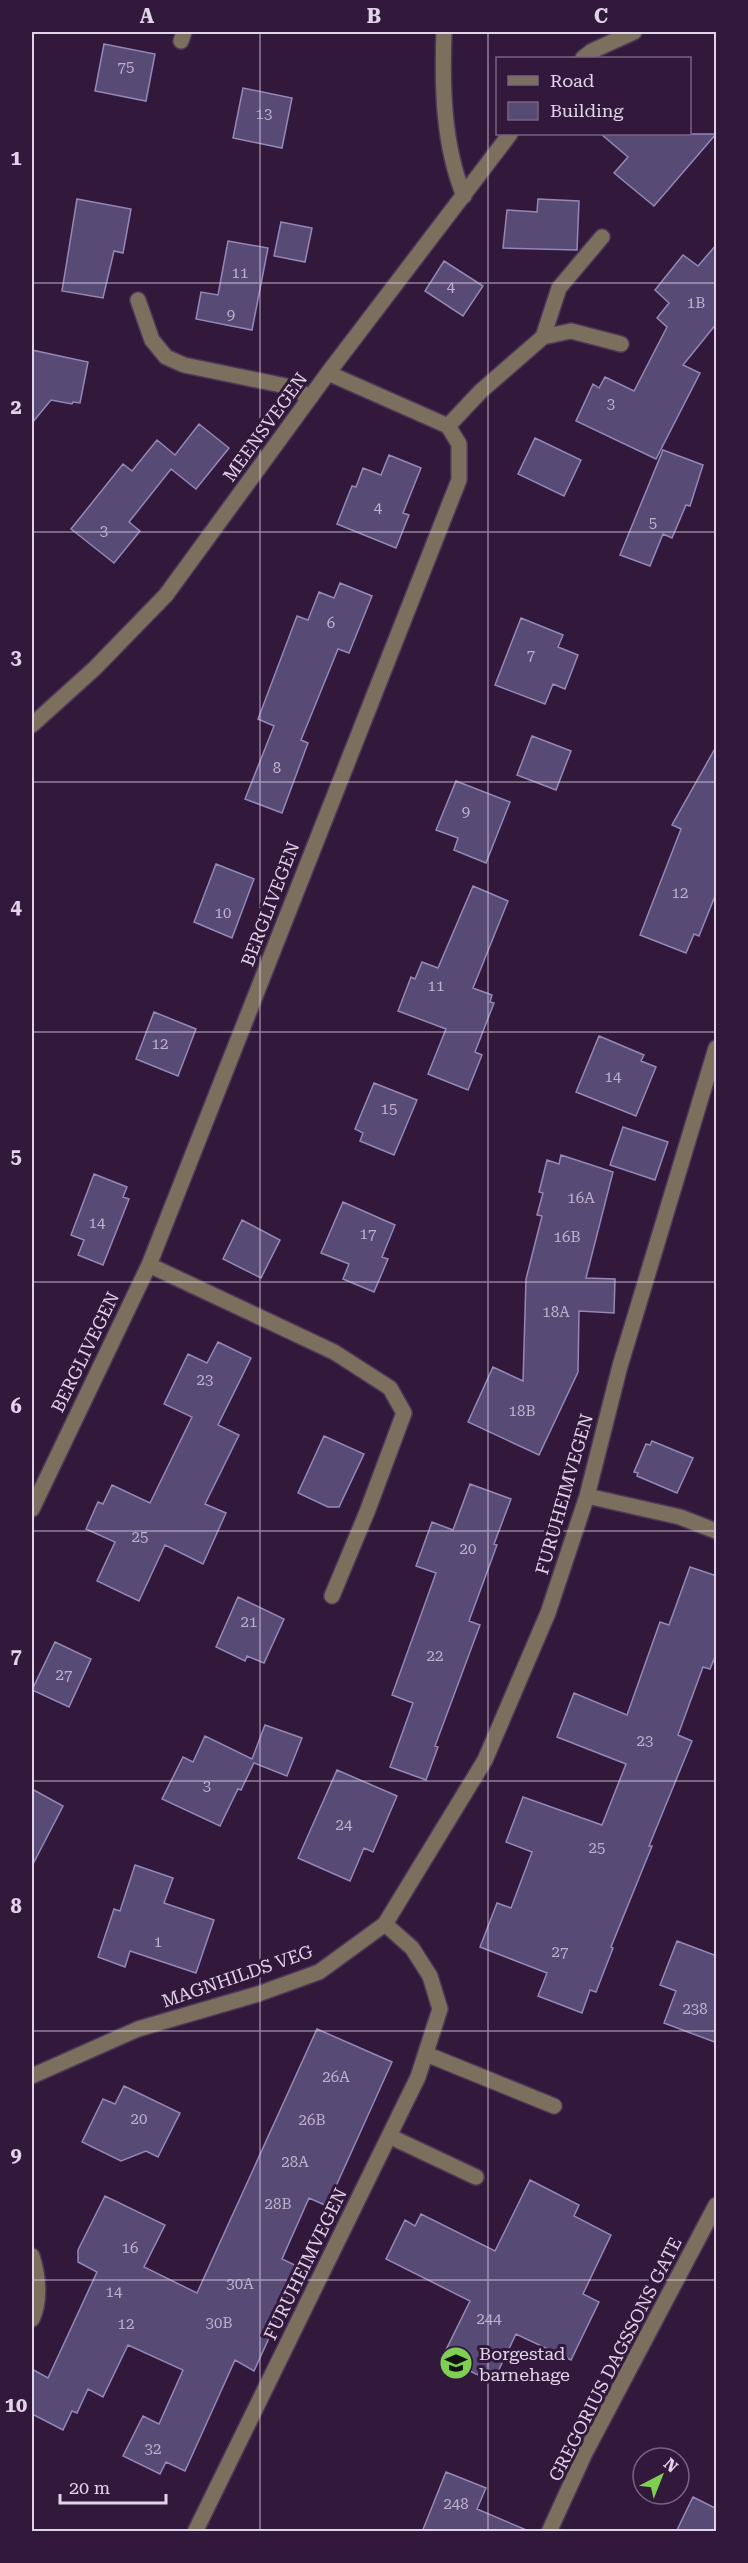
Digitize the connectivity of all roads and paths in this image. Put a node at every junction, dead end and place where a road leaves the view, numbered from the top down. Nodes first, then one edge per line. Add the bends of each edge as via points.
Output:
1 (444, 32) edge
2 (634, 32) edge
3 (584, 57) edge
4 (509, 135) edge
5 (464, 196) junction
6 (602, 237) dead end
7 (138, 300) dead end
8 (543, 337) junction
9 (621, 344) dead end
10 (328, 373) junction
11 (311, 397) junction
12 (448, 426) junction
13 (32, 725) edge
14 (717, 1048) edge
15 (149, 1265) junction
16 (587, 1496) junction
17 (32, 1509) edge
18 (717, 1531) edge
19 (332, 1596) dead end
20 (385, 1924) junction
21 (426, 2054) junction
22 (32, 2076) edge
23 (554, 2106) dead end
24 (390, 2136) junction
25 (476, 2177) dead end
26 (717, 2205) edge
27 (32, 2256) edge
28 (32, 2319) edge
29 (195, 2532) edge
30 (549, 2532) edge

1 - 5 street via 446,111 453,168
2 - 3 street
4 - 5 street, MEENSVEGEN
5 - 10 street, MEENSVEGEN
6 - 8 street via 559,288
7 - 11 street via 152,340 166,357 184,365 286,386
8 - 9 street via 571,332
8 - 12 street
10 - 11 street, MEENSVEGEN
10 - 12 street
11 - 13 street, MEENSVEGEN via 166,595
12 - 15 street, BERGLIVEGEN via 459,444 459,480
14 - 16 street, FURUHEIMVEGEN via 620,1366
15 - 17 street, BERGLIVEGEN
15 - 19 street via 334,1352 390,1388 404,1413
16 - 18 street via 680,1517
16 - 20 street, FURUHEIMVEGEN via 548,1613 485,1760
20 - 21 street, FURUHEIMVEGEN via 412,1948 430,1976 440,2009
20 - 22 street, MAGNHILDS VEG via 319,1972 138,2029
21 - 23 street
21 - 24 street, FURUHEIMVEGEN
24 - 25 street
24 - 29 street, FURUHEIMVEGEN
26 - 30 street, GREGORIUS DAGSSONS GATE via 585,2453
27 - 28 street via 38,2291

